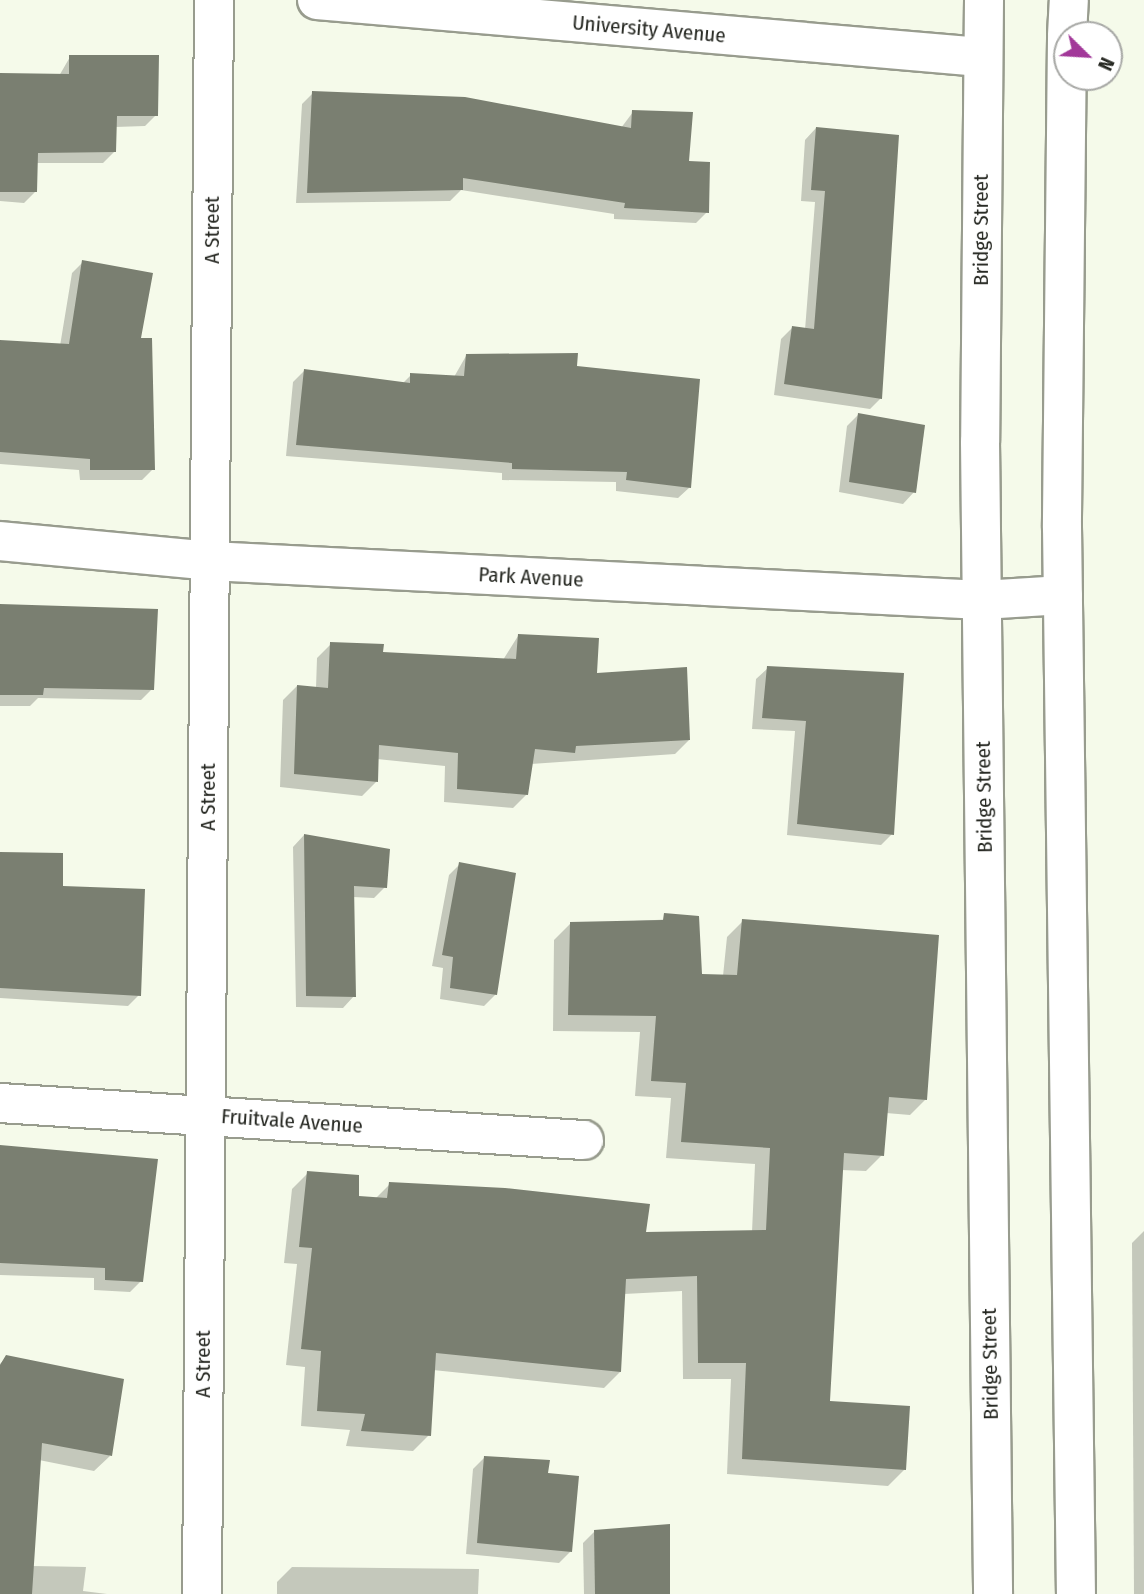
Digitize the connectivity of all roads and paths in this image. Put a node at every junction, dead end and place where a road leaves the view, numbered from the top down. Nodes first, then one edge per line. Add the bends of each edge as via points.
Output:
1 (214, 0) edge
2 (317, 0) edge
3 (984, 0) edge
4 (1069, 0) edge
5 (1068, 21) edge
6 (981, 57) junction
7 (1067, 91) edge
8 (0, 541) edge
9 (210, 561) junction
10 (1063, 595) junction
11 (982, 600) junction
12 (0, 1103) edge
13 (205, 1116) junction
14 (583, 1140) dead end
15 (202, 1594) edge
16 (993, 1594) edge
17 (1076, 1594) edge

1 - 9 street, A Street
2 - 6 street, University Avenue
3 - 6 street, Bridge Street
4 - 5 street
6 - 11 street, Bridge Street
7 - 10 street
8 - 9 street, Park Avenue
9 - 11 street, Park Avenue
9 - 13 street, A Street
10 - 11 street, Park Avenue
10 - 17 street
11 - 16 street, Bridge Street
12 - 13 street, Fruitvale Avenue
13 - 14 street, Fruitvale Avenue
13 - 15 street, A Street

